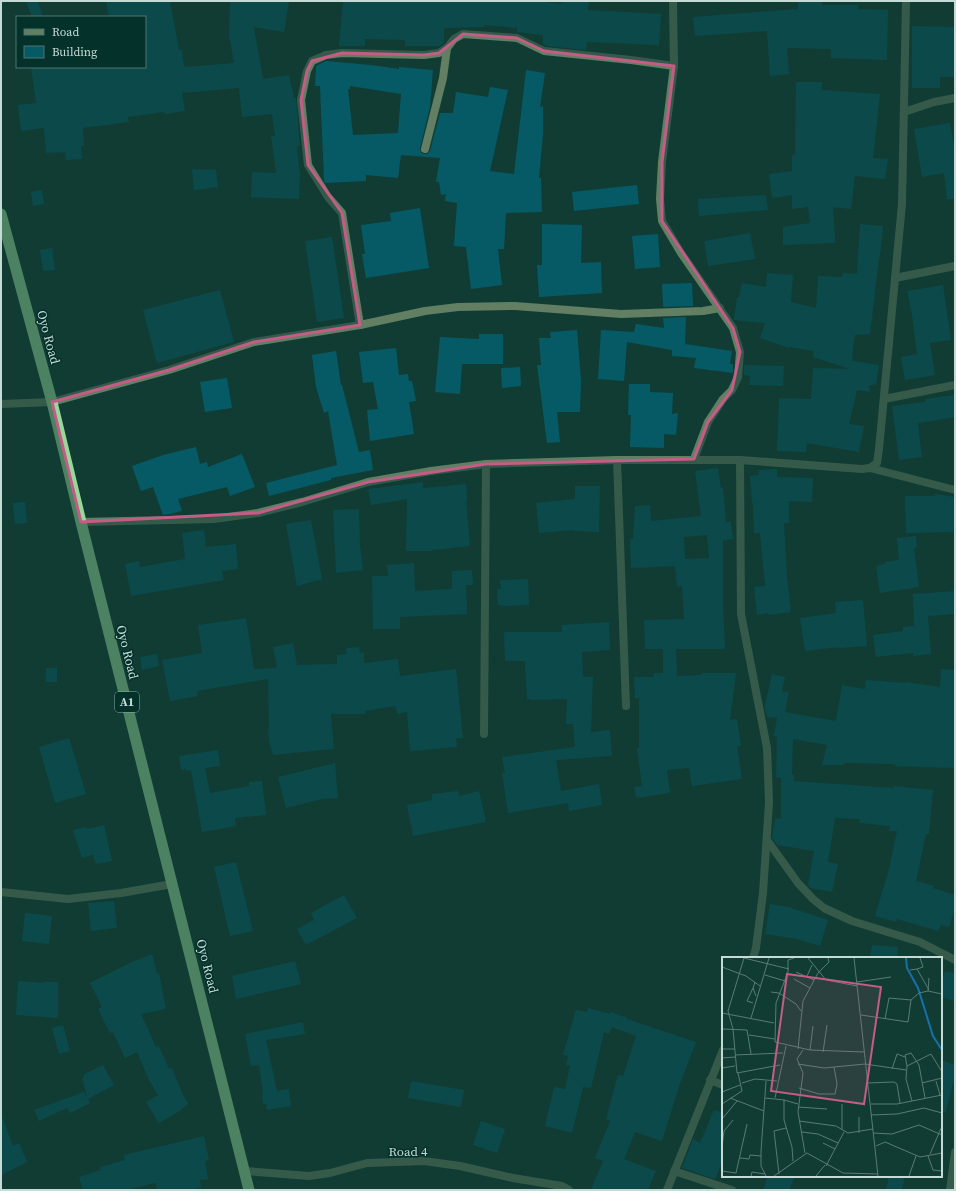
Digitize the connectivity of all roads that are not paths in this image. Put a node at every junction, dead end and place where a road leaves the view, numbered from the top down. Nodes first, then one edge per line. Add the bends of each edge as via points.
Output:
1 (673, 1) edge
2 (906, 1) edge
3 (446, 48) junction
4 (674, 66) junction
5 (955, 98) edge
6 (904, 112) junction
7 (425, 149) dead end
8 (1, 214) edge
9 (955, 266) edge
10 (895, 278) junction
11 (720, 308) junction
12 (360, 325) junction
13 (955, 385) edge
14 (884, 399) junction
15 (52, 402) junction
16 (1, 404) edge
17 (694, 459) junction
18 (617, 460) junction
19 (740, 460) junction
20 (486, 464) junction
21 (870, 468) junction
22 (955, 490) edge
23 (81, 522) junction
24 (626, 706) dead end
25 (484, 734) dead end
26 (767, 840) junction
27 (172, 884) junction
28 (1, 892) edge
29 (753, 957) edge
30 (955, 960) edge
31 (722, 1052) edge
32 (710, 1080) junction
33 (722, 1085) edge
34 (955, 1152) edge
35 (245, 1171) junction
36 (674, 1171) junction
37 (249, 1190) edge
38 (569, 1190) edge
39 (667, 1190) edge
40 (732, 1190) edge
41 (950, 1190) edge

1 - 4 street
2 - 6 street
3 - 4 street via 463,34 518,38 544,51
3 - 7 street via 443,78
3 - 12 street via 439,53 424,55 326,55 312,60 306,71 301,100 308,165 328,197 342,213
4 - 11 street via 662,162 662,221
5 - 6 street
6 - 10 street via 902,204
8 - 15 highway, Oyo Road / A1
9 - 10 street
10 - 14 street
11 - 12 street via 621,314 515,306 458,307 425,311
11 - 17 street via 733,328 740,352 738,377 732,390 708,422
12 - 15 street via 254,342 169,370
13 - 14 street
14 - 21 street via 877,463
15 - 16 street
15 - 23 highway, Oyo Road / A1
17 - 18 street
17 - 19 street
18 - 20 street
18 - 24 street
19 - 21 street
19 - 26 street via 741,614 767,748
20 - 23 street via 368,482 258,513 214,519
20 - 25 street
21 - 22 street
23 - 27 highway, Oyo Road / A1
26 - 29 street via 763,893
26 - 30 street via 798,882 824,908 852,921 920,942
27 - 28 street via 121,894 68,899
27 - 35 highway, Oyo Road / A1
31 - 32 street
32 - 33 street
32 - 36 street
34 - 41 street
35 - 37 highway, Oyo Road / A1
35 - 38 street, Road 4 via 309,1176 367,1163 424,1161 562,1186
36 - 39 street
36 - 40 street

